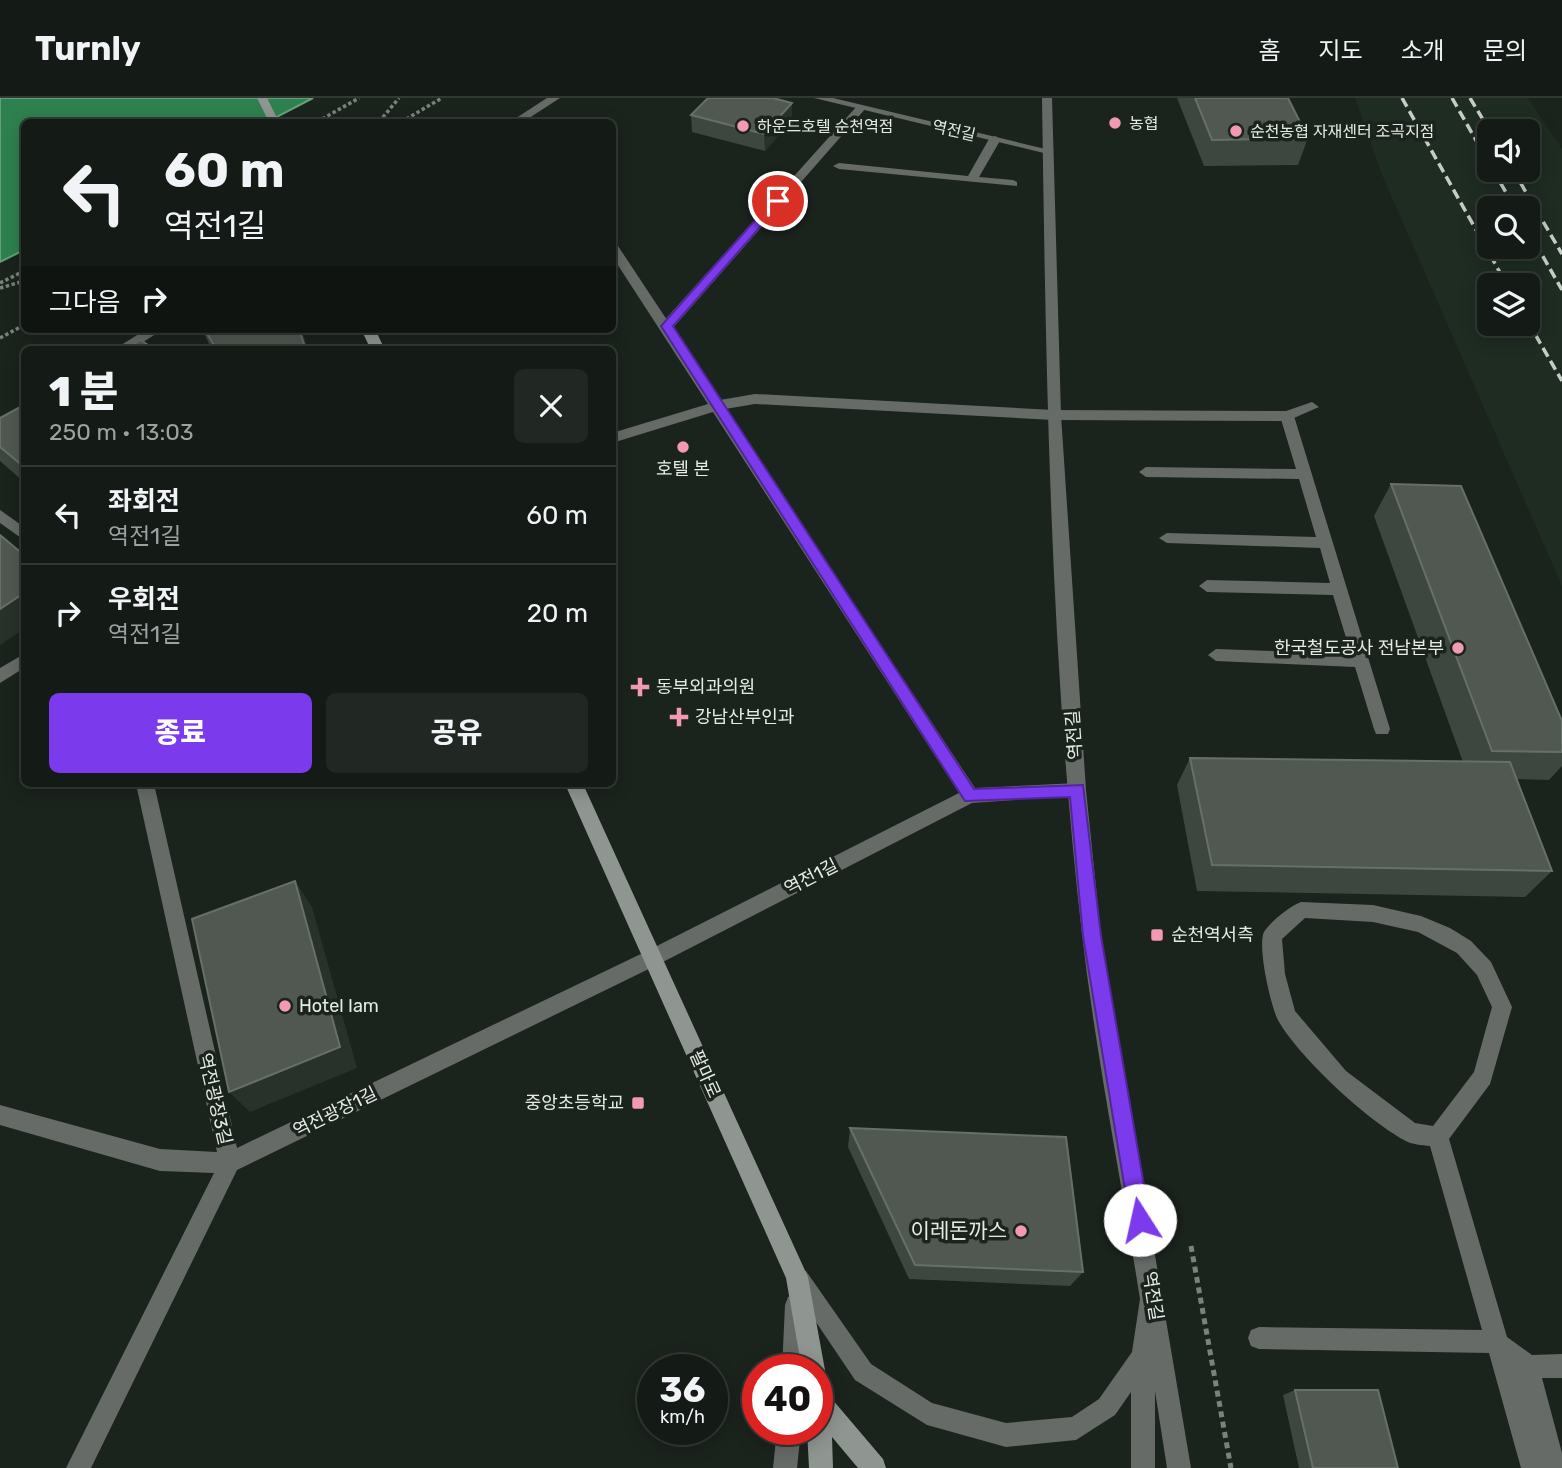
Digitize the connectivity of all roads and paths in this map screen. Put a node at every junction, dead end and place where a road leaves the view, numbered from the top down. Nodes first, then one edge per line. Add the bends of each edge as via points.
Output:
1 (262, 98) edge
2 (359, 98) edge
3 (399, 98) edge
4 (442, 98) edge
5 (555, 98) edge
6 (820, 98) edge
7 (1047, 98) edge
8 (860, 108) junction
9 (272, 119) edge
10 (322, 119) edge
11 (382, 119) edge
12 (406, 119) edge
13 (526, 119) edge
14 (995, 139) junction
15 (1048, 151) junction
16 (839, 166) dead end
17 (971, 180) junction
18 (1013, 184) dead end
19 (616, 252) edge
20 (21, 273) edge
21 (21, 282) edge
22 (0, 286) edge
23 (667, 326) junction
24 (21, 327) edge
25 (150, 333) edge
26 (0, 338) edge
27 (127, 346) edge
28 (719, 405) junction
29 (1312, 407) dead end
30 (1054, 415) junction
31 (1287, 416) junction
32 (616, 437) edge
33 (1146, 472) dead end
34 (1305, 474) junction
35 (0, 515) edge
36 (21, 533) edge
37 (1167, 538) dead end
38 (1325, 543) junction
39 (1207, 586) dead end
40 (1340, 589) junction
41 (1216, 655) dead end
42 (1362, 660) junction
43 (21, 662) edge
44 (0, 677) edge
45 (1382, 729) dead end
46 (146, 787) edge
47 (575, 787) edge
48 (1077, 790) junction
49 (970, 796) junction
50 (652, 958) junction
51 (0, 1115) edge
52 (1438, 1137) junction
53 (230, 1163) junction
54 (1191, 1246) dead end
55 (797, 1277) junction
56 (1150, 1279) junction
57 (1259, 1338) dead end
58 (1495, 1342) junction
59 (794, 1354) edge
60 (810, 1354) edge
61 (1143, 1356) junction
62 (1562, 1366) edge
63 (1528, 1367) junction
64 (833, 1417) edge
65 (787, 1445) edge
66 (820, 1445) edge
67 (78, 1468) edge
68 (785, 1468) edge
69 (821, 1468) edge
70 (874, 1468) edge
71 (1143, 1468) edge
72 (1179, 1468) edge
73 (1231, 1468) edge
74 (1533, 1468) edge
75 (1554, 1468) edge

1 - 9 main road
2 - 10 path
3 - 11 path
4 - 12 path
5 - 13 street
6 - 8 street, 역전길
7 - 15 street, 역전길
8 - 14 street, 역전길
8 - 23 street
14 - 15 street, 역전길
14 - 17 street
15 - 30 street, 역전길
16 - 17 street
17 - 18 street
19 - 23 street
20 - 22 path
21 - 22 path
23 - 28 street
24 - 26 path
25 - 27 street
28 - 30 street via 755,399
28 - 32 street
28 - 49 street
29 - 31 street
30 - 31 street
30 - 48 street, 역전길
31 - 34 street
33 - 34 street
34 - 38 street
35 - 36 street
37 - 38 street
38 - 40 street
39 - 40 street
40 - 42 street
41 - 42 street
42 - 45 street
43 - 44 street
46 - 53 street, 역전광장3길
47 - 50 main road, 팔마로
48 - 49 street, 역전1길
48 - 56 street, 역전길 via 1092,936
49 - 50 street, 역전1길
50 - 53 street, 역전광장1길
50 - 55 main road, 팔마로
51 - 53 street, 역전광장1길 via 160,1160
52 - 52 street via 1483,1077 1502,1007 1481,964 1457,944 1409,918 1353,909 1301,910 1272,936 1275,974 1286,1016 1339,1078 1411,1133
52 - 58 street
53 - 67 street, 역전광장3길
54 - 73 path
55 - 59 street
55 - 60 main road, 팔마로
55 - 61 street via 863,1372 927,1413 1006,1435 1076,1428 1107,1407
56 - 61 street
56 - 72 street, 역전길
57 - 58 street
58 - 63 street
58 - 74 street
61 - 71 street
62 - 63 street
63 - 75 street
64 - 70 main road
65 - 68 street
66 - 69 main road

